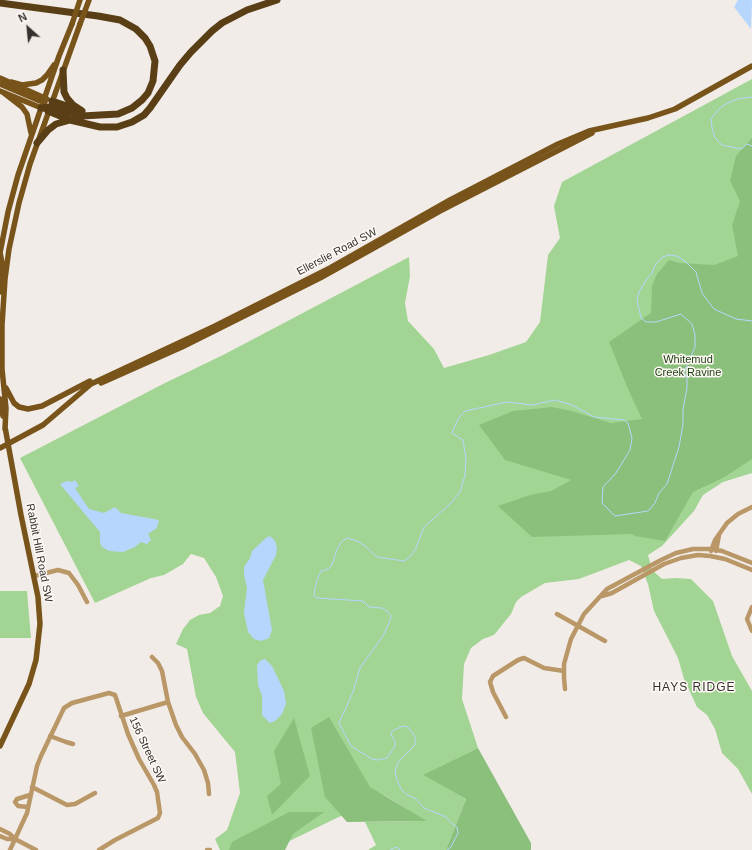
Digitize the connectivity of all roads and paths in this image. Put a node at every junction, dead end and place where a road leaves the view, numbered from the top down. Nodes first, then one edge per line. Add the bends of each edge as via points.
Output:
1 (80, 0) edge
2 (88, 0) edge
3 (277, 0) edge
4 (0, 3) edge
5 (59, 56) junction
6 (752, 66) edge
7 (63, 70) junction
8 (0, 78) edge
9 (11, 82) junction
10 (0, 84) edge
11 (2, 92) edge
12 (46, 104) junction
13 (82, 111) junction
14 (96, 116) junction
15 (70, 120) junction
16 (603, 128) junction
17 (32, 135) junction
18 (37, 143) junction
19 (0, 253) edge
20 (0, 292) edge
21 (1, 308) edge
22 (124, 368) junction
23 (3, 382) junction
24 (80, 394) junction
25 (0, 399) edge
26 (5, 429) junction
27 (8, 444) junction
28 (0, 448) edge
29 (752, 507) edge
30 (714, 550) junction
31 (713, 556) junction
32 (752, 563) edge
33 (752, 570) edge
34 (34, 576) junction
35 (601, 596) junction
36 (87, 602) dead end
37 (752, 607) edge
38 (557, 614) dead end
39 (577, 626) junction
40 (752, 631) edge
41 (605, 641) dead end
42 (152, 657) dead end
43 (564, 671) junction
44 (565, 689) dead end
45 (168, 702) junction
46 (121, 716) junction
47 (506, 717) dead end
48 (50, 736) junction
49 (73, 744) dead end
50 (0, 746) edge
51 (32, 787) junction
52 (95, 793) dead end
53 (209, 794) dead end
54 (30, 796) junction
55 (28, 807) junction
56 (0, 829) edge
57 (0, 836) edge
58 (15, 839) junction
59 (10, 850) edge
60 (36, 850) edge
61 (99, 850) edge
62 (207, 850) edge
63 (210, 850) edge

1 - 5 main road, bridge
2 - 7 main road, bridge
3 - 15 highway via 247,10 212,31 180,65 144,115 132,122 108,128
4 - 14 highway via 109,18 129,25 145,38 153,54 155,68 148,93 137,105 124,112
5 - 9 main road via 42,80 28,85
5 - 12 main road
6 - 16 main road, Ellerslie Road SW via 675,109
7 - 12 main road
7 - 13 highway via 64,92 73,106
8 - 9 main road
9 - 12 main road
10 - 12 main road
11 - 12 main road
11 - 17 main road via 27,114
12 - 13 highway
12 - 14 highway via 82,116
12 - 15 highway
12 - 17 main road
12 - 18 main road, Rabbit Hill Road SW
13 - 14 highway
15 - 18 highway via 56,124
16 - 22 main road, Ellerslie Road SW via 582,133 558,144 450,200 330,268
16 - 24 main road, Ellerslie Road SW via 468,196 299,288 182,347
17 - 19 main road via 13,193
18 - 21 main road, Rabbit Hill Road SW via 14,222
19 - 20 main road
21 - 23 main road, Rabbit Hill Road SW
22 - 23 main road via 35,408 23,408 14,403
22 - 24 main road, Ellerslie Road SW via 90,384
23 - 26 main road, Rabbit Hill Road SW
24 - 27 main road, Ellerslie Road SW via 43,425
25 - 26 main road, Rabbit Hill Road SW
26 - 27 main road, Rabbit Hill Road SW
27 - 28 main road, Ellerslie Road SW
27 - 34 main road, Rabbit Hill Road SW
29 - 30 street via 731,520 719,536
30 - 31 street
30 - 32 street
30 - 35 street via 693,549 676,553 607,589
31 - 33 street
31 - 35 street via 690,556 672,560 612,593
34 - 36 street via 58,570 69,573
34 - 50 main road, Rabbit Hill Road SW via 40,609 36,660 26,694
35 - 39 street via 587,610
37 - 40 street via 747,619
38 - 39 street
39 - 41 street
39 - 43 street via 568,646
42 - 45 street via 162,671
43 - 44 street
43 - 47 street via 544,668 524,658 493,676 490,682 493,692
45 - 46 street
45 - 53 street via 179,732 196,754 204,770
46 - 48 street, 156 Street SW via 113,693 106,693 66,706
46 - 61 street, 156 Street SW via 132,745 157,792 160,816
48 - 49 street
48 - 51 street via 37,766
51 - 52 street via 67,805 75,804
51 - 54 street
54 - 55 street
54 - 55 street via 17,799 15,802 18,806
55 - 58 street
56 - 58 street
57 - 58 street
58 - 59 street
58 - 60 street
62 - 63 street

